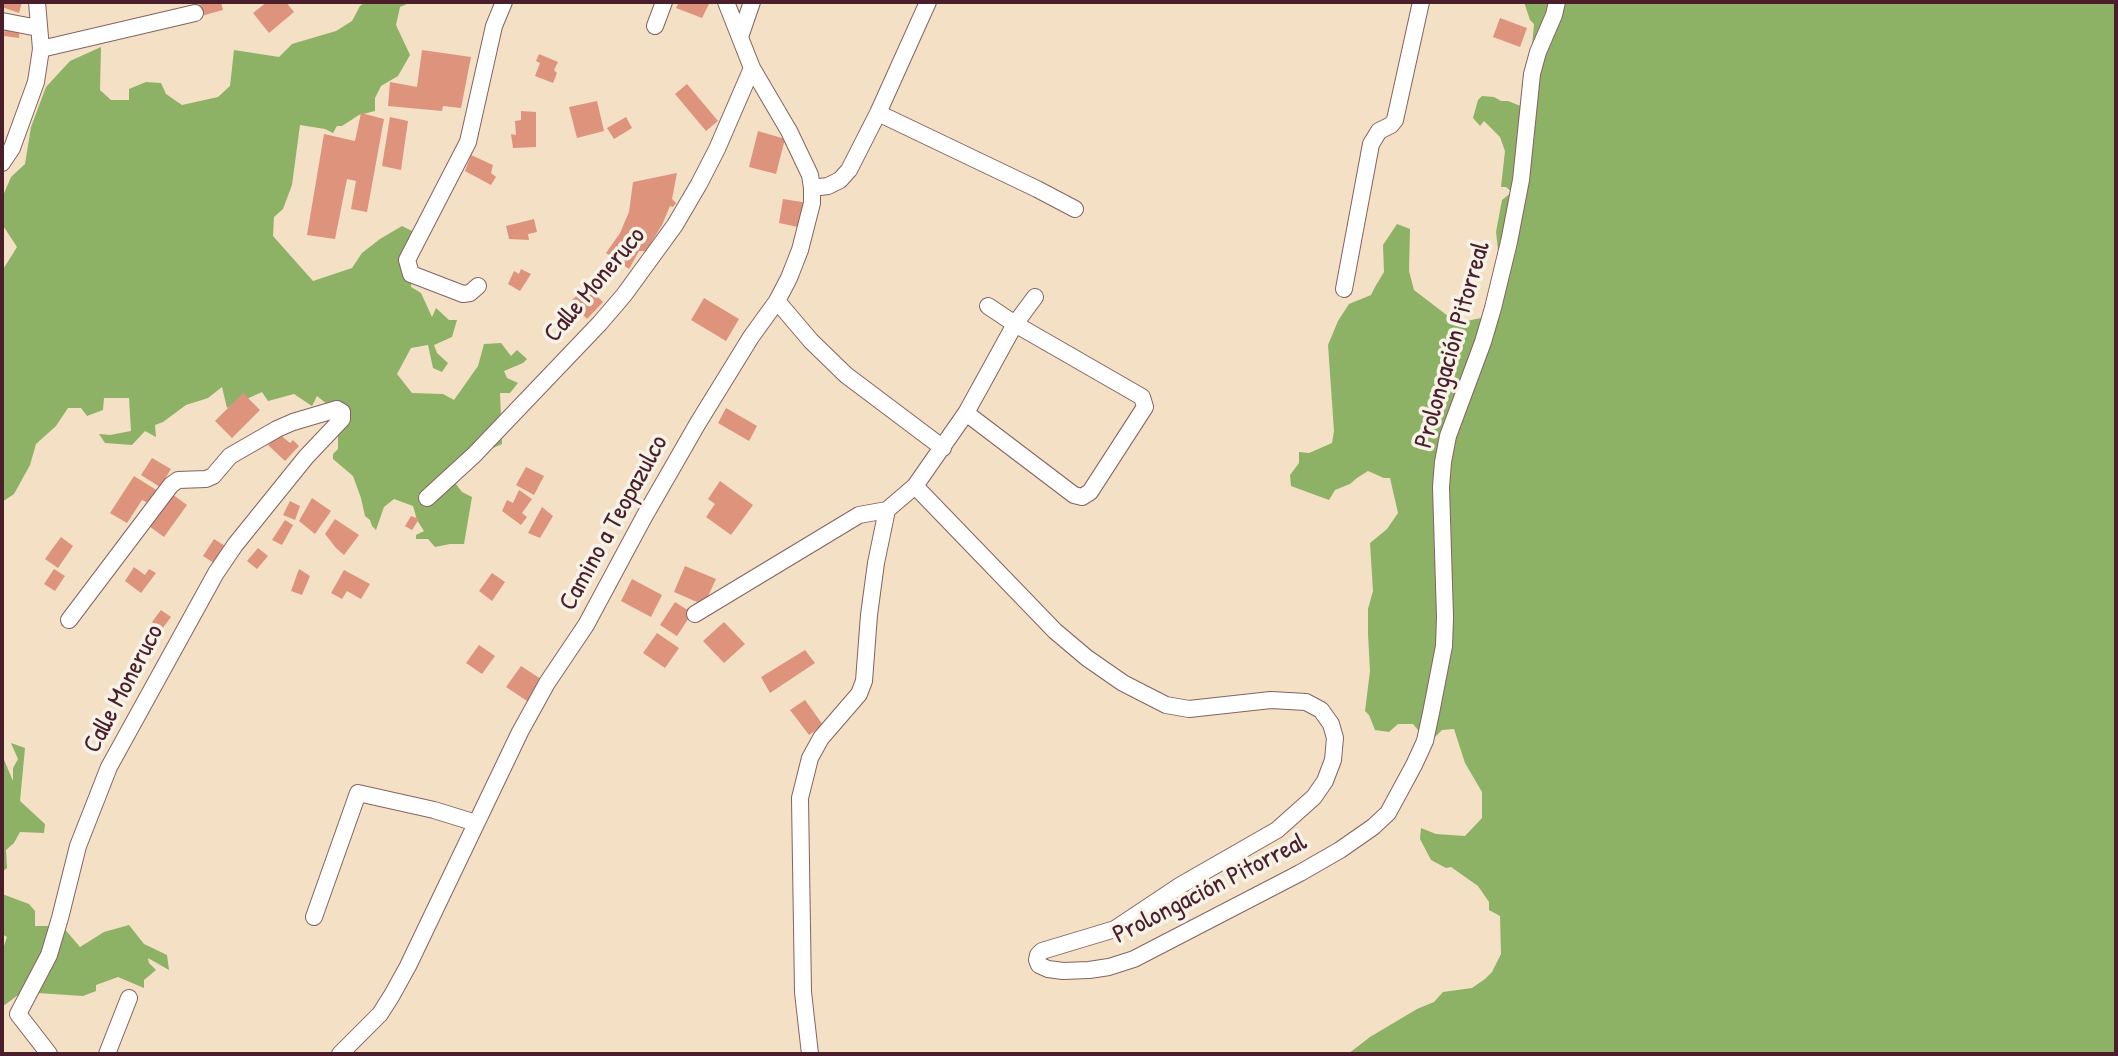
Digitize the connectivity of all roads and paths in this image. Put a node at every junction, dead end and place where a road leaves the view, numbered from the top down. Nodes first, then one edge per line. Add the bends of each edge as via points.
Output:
1 (37, 2) edge
2 (504, 2) edge
3 (664, 2) edge
4 (726, 2) edge
5 (752, 2) edge
6 (928, 2) edge
7 (1421, 2) edge
8 (1557, 2) edge
9 (195, 13) dead end
10 (2, 21) edge
11 (655, 26) dead end
12 (38, 28) junction
13 (740, 37) junction
14 (41, 49) junction
15 (752, 68) junction
16 (878, 113) junction
17 (2, 163) edge
18 (813, 188) junction
19 (1075, 209) dead end
20 (478, 286) dead end
21 (1344, 289) dead end
22 (1035, 297) dead end
23 (777, 301) junction
24 (988, 306) dead end
25 (1015, 324) junction
26 (969, 415) junction
27 (943, 448) junction
28 (915, 486) junction
29 (427, 498) dead end
30 (887, 510) junction
31 (695, 614) dead end
32 (69, 620) dead end
33 (476, 823) junction
34 (314, 917) dead end
35 (129, 998) dead end
36 (10, 1016) edge
37 (50, 1054) edge
38 (107, 1054) edge
39 (340, 1054) edge
40 (810, 1054) edge

1 - 12 street
2 - 20 street via 494,26 468,142 407,260 411,274 463,295
3 - 11 street
4 - 13 street
5 - 13 street
6 - 16 street
7 - 21 street via 1395,120 1379,131 1371,144
8 - 28 street, Prolongación Pitorreal via 1532,74 1510,242 1443,462 1444,646 1425,741 1388,813 1373,827 1300,873 1134,959 1089,970 1063,971 1040,965 1037,960 1042,951 1115,929 1277,830 1325,781 1335,738 1321,710 1306,702 1271,700 1189,709 1166,705 1123,683 1055,631
9 - 14 street
10 - 12 street
12 - 14 street
13 - 15 street
14 - 17 street via 36,82
15 - 18 street via 789,131
15 - 29 street, Calle Moneruco via 699,184 624,295 474,455
16 - 18 street via 849,170 828,186
16 - 19 street
18 - 23 street, Camino a Teopazulco via 800,250
22 - 25 street
23 - 27 street via 846,375
23 - 33 street, Camino a Teopazulco via 718,390 586,625 547,683
24 - 25 street
25 - 26 street
25 - 26 street via 1142,397 1143,412 1090,492 1082,497
26 - 27 street
27 - 28 street
28 - 30 street
30 - 31 street via 859,515
30 - 40 street via 869,615 864,681 810,758 800,798 803,992
32 - 36 street, Calle Moneruco via 171,485 213,476 243,447 293,422 342,412 339,422 235,545 203,594 108,767 78,846 49,956
33 - 34 street via 358,793
33 - 39 street, Camino a Teopazulco via 392,995 380,1014
35 - 38 street
36 - 37 street

